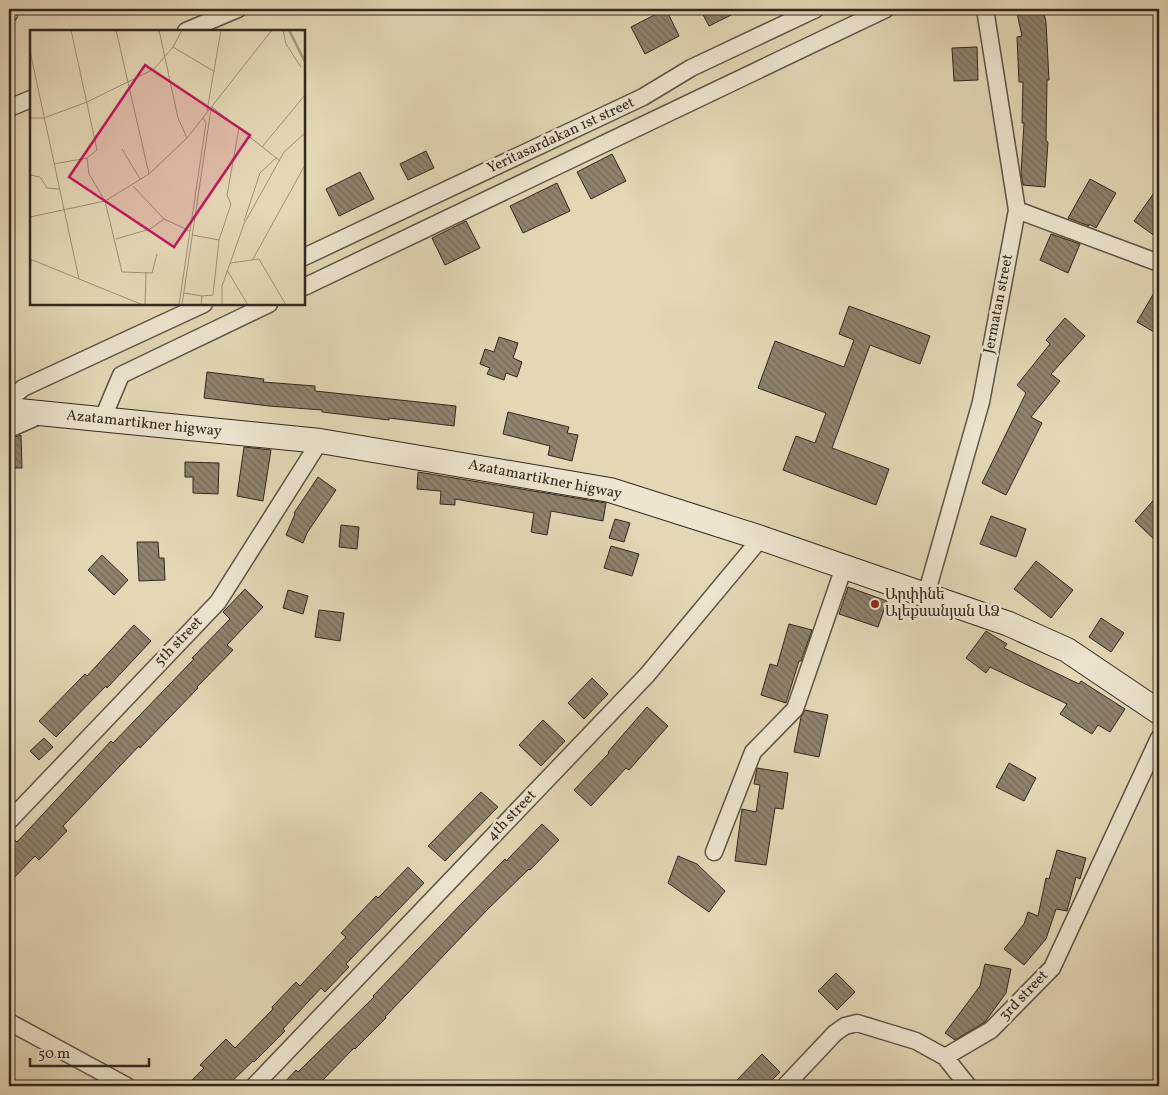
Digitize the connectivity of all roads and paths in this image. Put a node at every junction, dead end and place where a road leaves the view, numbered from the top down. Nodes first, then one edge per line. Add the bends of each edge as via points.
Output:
1 (9, 9) edge
2 (238, 9) edge
3 (816, 9) edge
4 (886, 9) edge
5 (985, 9) edge
6 (9, 14) edge
7 (188, 30) edge
8 (30, 99) edge
9 (9, 108) edge
10 (1017, 210) junction
11 (305, 257) edge
12 (1159, 263) edge
13 (305, 287) edge
14 (202, 305) edge
15 (267, 305) edge
16 (9, 400) edge
17 (9, 410) edge
18 (46, 413) junction
19 (102, 420) junction
20 (9, 429) edge
21 (320, 441) junction
22 (761, 538) junction
23 (844, 567) junction
24 (926, 595) junction
25 (1159, 712) edge
26 (1159, 738) edge
27 (9, 820) edge
28 (714, 852) dead end
29 (9, 1022) edge
30 (945, 1057) junction
31 (127, 1086) edge
32 (254, 1086) edge
33 (785, 1086) edge
34 (968, 1086) edge

1 - 6 street
2 - 7 street
3 - 11 street, Yeritasardakan 1st street via 691,68 643,97
4 - 13 street
5 - 10 street, Jermatan street
8 - 9 street
10 - 12 street
10 - 24 street, Jermatan street via 981,402
14 - 16 street via 24,388
15 - 19 street via 121,375
17 - 18 main road, Azatamartikner higway
18 - 19 main road, Azatamartikner higway
18 - 20 street
19 - 21 main road, Azatamartikner higway
21 - 22 main road, Azatamartikner higway via 610,490
21 - 27 street, 5th street via 218,602
22 - 23 main road, Azatamartikner higway
22 - 32 street, 4th street via 647,675
23 - 24 main road, Azatamartikner higway
23 - 28 street via 795,709 753,752
24 - 25 main road, Azatamartikner higway via 1009,624 1067,650
26 - 30 street, 3rd street via 1052,968 991,1030
29 - 31 street
30 - 33 street via 916,1041 857,1023 836,1033
30 - 34 street

